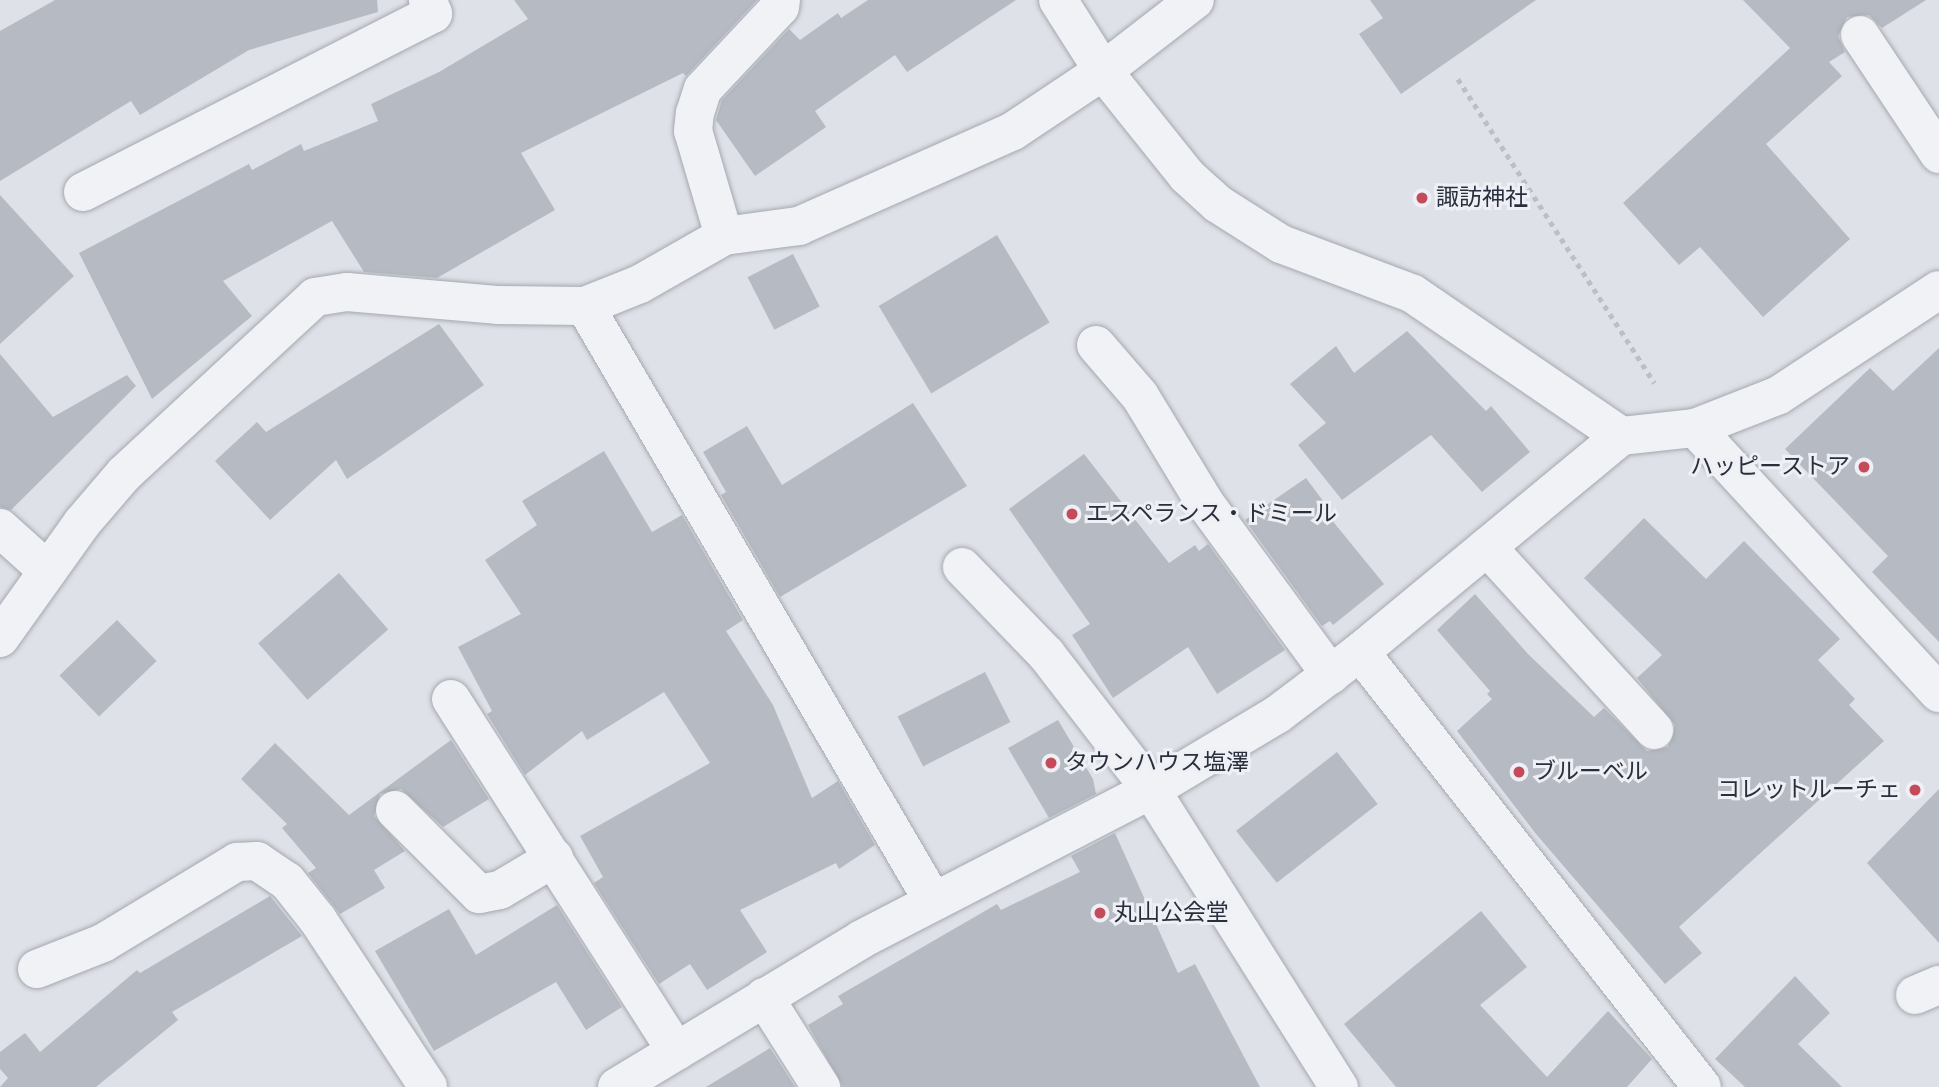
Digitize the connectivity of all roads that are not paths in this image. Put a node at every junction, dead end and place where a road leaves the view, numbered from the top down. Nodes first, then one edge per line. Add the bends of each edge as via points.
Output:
1 (782, 0) edge
2 (1058, 0) edge
3 (1195, 0) edge
4 (430, 7) edge
5 (1860, 35) dead end
6 (1103, 71) junction
7 (1939, 153) edge
8 (83, 192) dead end
9 (724, 236) junction
10 (1939, 290) edge
11 (586, 306) junction
12 (1096, 345) dead end
13 (1689, 428) junction
14 (1621, 436) junction
15 (0, 528) edge
16 (1487, 547) junction
17 (962, 567) dead end
18 (48, 572) junction
19 (0, 638) edge
20 (1345, 664) junction
21 (1939, 693) edge
22 (451, 699) dead end
23 (1654, 730) dead end
24 (1151, 790) junction
25 (395, 810) dead end
26 (554, 858) junction
27 (933, 901) junction
28 (37, 969) dead end
29 (764, 997) junction
30 (676, 1051) junction
31 (428, 1087) edge
32 (617, 1087) edge
33 (821, 1087) edge
34 (1339, 1087) edge
35 (1702, 1087) edge

1 - 9 street via 703,89 695,113 693,131
2 - 6 street
3 - 6 street
4 - 8 street
5 - 7 street
6 - 9 street via 1013,131 913,177 799,226
6 - 14 street via 1187,176 1228,211 1281,244 1413,294
9 - 11 street via 640,284
10 - 13 street via 1779,395
11 - 18 street via 499,305 347,292 315,297 124,474
11 - 27 street
12 - 20 street via 1140,396 1205,503
13 - 14 street
13 - 21 street
14 - 16 street
15 - 18 street
16 - 20 street
16 - 23 street
17 - 24 street via 1046,654
18 - 19 street
20 - 24 street via 1278,714
20 - 35 street
22 - 26 street
24 - 27 street
24 - 34 street
25 - 26 street via 479,894 500,890
26 - 30 street
27 - 29 street
28 - 31 street via 103,943 237,862 257,861 287,881 318,920
29 - 30 street
29 - 33 street
30 - 32 street

